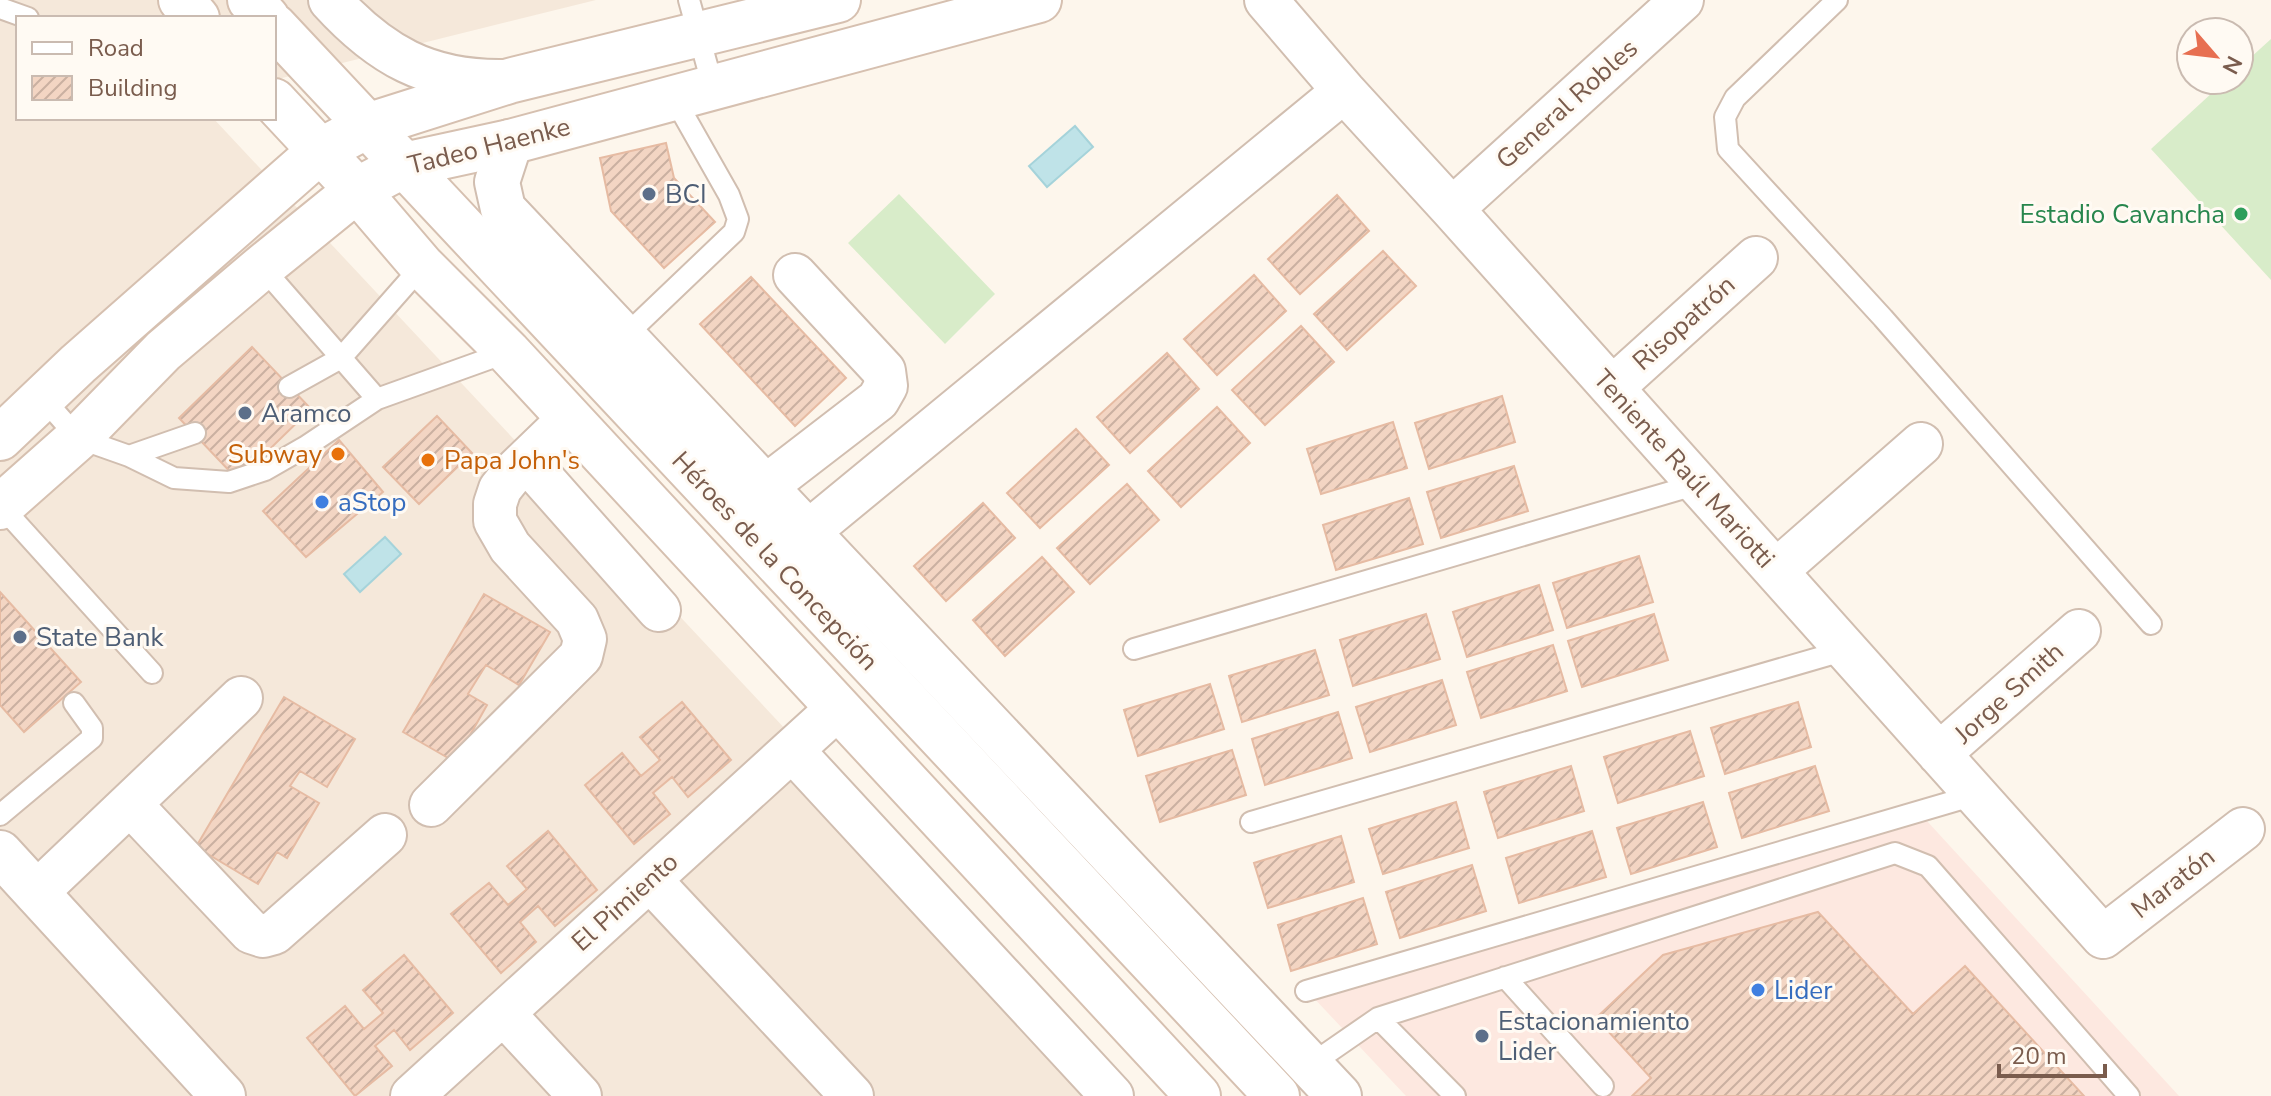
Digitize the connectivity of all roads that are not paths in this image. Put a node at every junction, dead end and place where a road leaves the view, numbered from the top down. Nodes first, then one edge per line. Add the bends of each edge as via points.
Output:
1 (181, 0) edge
2 (250, 0) edge
3 (330, 0) edge
4 (838, 0) edge
5 (1039, 0) edge
6 (1682, 0) edge
7 (1837, 0) edge
8 (1277, 4) edge
9 (0, 8) edge
10 (22, 16) edge
11 (195, 16) edge
12 (265, 16) edge
13 (693, 17) edge
14 (276, 28) edge
15 (509, 81) junction
16 (1344, 91) junction
17 (693, 93) junction
18 (276, 103) edge
19 (367, 126) junction
20 (510, 142) junction
21 (320, 151) junction
22 (404, 165) junction
23 (357, 190) junction
24 (1452, 209) junction
25 (1756, 258) dead end
26 (552, 261) junction
27 (422, 266) junction
28 (262, 267) junction
29 (795, 275) dead end
30 (624, 337) junction
31 (508, 352) junction
32 (341, 358) junction
33 (602, 377) junction
34 (289, 387) dead end
35 (1612, 388) junction
36 (43, 398) junction
37 (377, 399) junction
38 (569, 419) junction
39 (195, 433) dead end
40 (0, 438) edge
41 (78, 438) junction
42 (1921, 444) dead end
43 (129, 456) junction
44 (527, 461) junction
45 (1698, 484) junction
46 (765, 487) junction
47 (1, 506) edge
48 (808, 532) junction
49 (1776, 571) junction
50 (659, 610) dead end
51 (2151, 624) dead end
52 (2079, 631) dead end
53 (1134, 649) dead end
54 (1846, 650) junction
55 (152, 673) dead end
56 (241, 698) dead end
57 (74, 703) dead end
58 (838, 708) junction
59 (792, 750) junction
60 (1939, 754) junction
61 (1975, 795) junction
62 (130, 804) junction
63 (431, 805) dead end
64 (0, 815) edge
65 (1251, 822) dead end
66 (2243, 829) dead end
67 (385, 835) dead end
68 (0, 853) edge
69 (650, 880) junction
70 (36, 893) junction
71 (2103, 937) joint
72 (1505, 977) junction
73 (1306, 991) dead end
74 (503, 1013) junction
75 (1378, 1018) junction
76 (1325, 1080) edge
77 (1603, 1086) dead end
78 (223, 1096) edge
79 (412, 1096) edge
80 (580, 1096) edge
81 (852, 1096) edge
82 (1112, 1096) edge
83 (1198, 1096) edge
84 (1277, 1096) edge
85 (1455, 1096) edge
86 (2129, 1096) edge

1 - 11 main road
2 - 12 main road
3 - 15 street via 362,34 413,66 476,82
4 - 13 main road, Tadeo Haenke
5 - 17 main road, Tadeo Haenke
6 - 24 street, General Robles
7 - 51 lane via 1735,98 1725,117 1728,149
8 - 16 street, Teniente Raúl Mariotti
9 - 10 lane
13 - 15 main road, Tadeo Haenke
13 - 17 lane
14 - 19 main road, Héroes de la Concepción
15 - 19 main road, Tadeo Haenke
16 - 24 street, Teniente Raúl Mariotti
16 - 48 street
17 - 20 main road, Tadeo Haenke
17 - 30 lane via 738,219 734,232
18 - 21 main road, Héroes de la Concepción
19 - 21 main road, Tadeo Haenke
19 - 22 main road, Héroes de la Concepción
20 - 22 main road, Tadeo Haenke
20 - 26 main road, Héroes de la Concepción via 497,182 503,209
21 - 23 main road, Héroes de la Concepción
21 - 36 main road, Tadeo Haenke
22 - 23 main road, Tadeo Haenke
22 - 33 main road, Héroes de la Concepción
23 - 27 main road, Héroes de la Concepción
23 - 28 main road, Tadeo Haenke
24 - 35 street, Teniente Raúl Mariotti
25 - 35 street, Risopatrón
26 - 30 main road, Héroes de la Concepción
26 - 33 main road
27 - 31 main road, Héroes de la Concepción
27 - 32 lane
28 - 32 lane
28 - 41 main road, Tadeo Haenke via 163,351
29 - 46 street via 884,371 886,386 878,400
30 - 46 main road, Héroes de la Concepción
31 - 37 lane
31 - 38 main road, Héroes de la Concepción
32 - 34 lane
32 - 37 lane
33 - 84 main road, Héroes de la Concepción
35 - 45 street, Teniente Raúl Mariotti
36 - 40 main road, Tadeo Haenke
36 - 41 lane
37 - 43 lane via 265,470 229,482 174,478
38 - 44 street
38 - 58 main road, Héroes de la Concepción
39 - 43 lane
41 - 43 lane
41 - 47 main road, Tadeo Haenke
42 - 49 street
44 - 50 street
44 - 63 street via 500,489 495,521 510,547 577,620 585,639 581,656
45 - 49 street, Teniente Raúl Mariotti
45 - 53 lane
46 - 48 main road, Héroes de la Concepción
47 - 55 lane
48 - 76 main road, Héroes de la Concepción
49 - 54 street, Teniente Raúl Mariotti
52 - 60 street, Jorge Smith
54 - 60 street, Teniente Raúl Mariotti
54 - 65 lane
56 - 62 street
57 - 64 lane via 92,728 92,738
58 - 59 street, El Pimiento
58 - 83 main road, Héroes de la Concepción
59 - 69 street, El Pimiento
59 - 82 street
60 - 61 street, Teniente Raúl Mariotti
61 - 71 street, Teniente Raúl Mariotti
61 - 73 lane
62 - 67 street via 251,932 263,936 274,933
62 - 70 street
66 - 71 street, Maratón
68 - 70 main road
69 - 74 street, El Pimiento
69 - 81 street
70 - 78 main road
72 - 75 lane
72 - 77 lane
72 - 86 lane via 1895,853 1928,866
74 - 79 street, El Pimiento
74 - 80 street
75 - 76 lane
75 - 85 lane
76 - 84 main road

